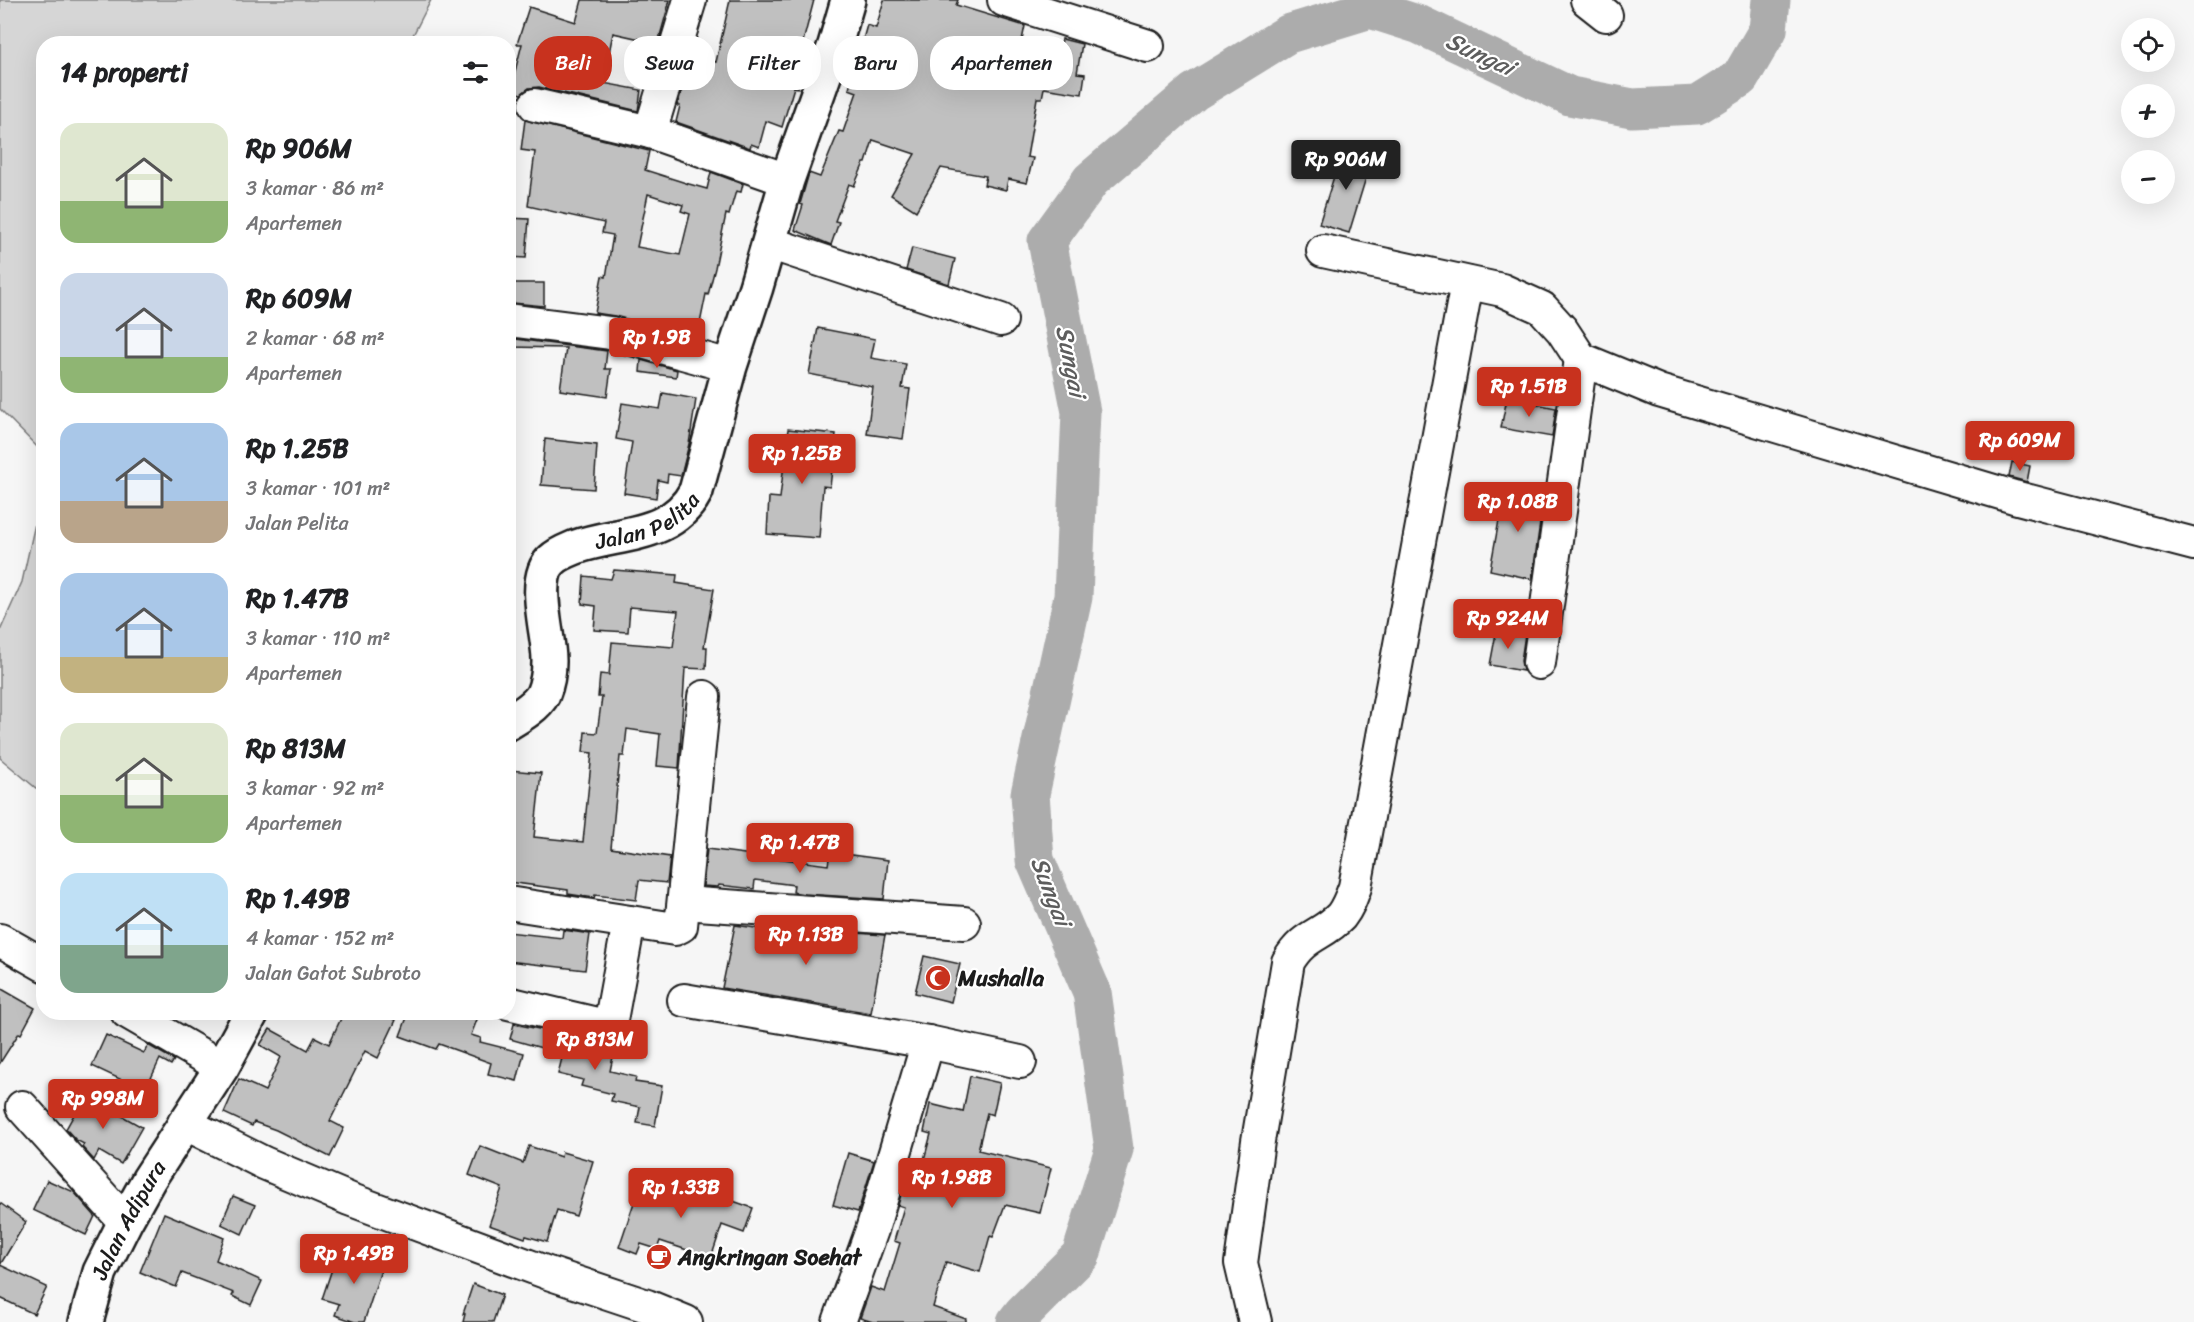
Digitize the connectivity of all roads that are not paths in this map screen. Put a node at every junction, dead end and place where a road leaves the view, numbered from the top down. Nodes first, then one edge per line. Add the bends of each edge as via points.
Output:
1 (690, 0) edge
2 (848, 0) edge
3 (1004, 0) edge
4 (1148, 46) dead end
5 (535, 105) dead end
6 (650, 132) junction
7 (787, 180) junction
8 (769, 243) junction
9 (1323, 251) dead end
10 (1467, 283) junction
11 (1001, 320) dead end
12 (516, 321) edge
13 (1581, 359) junction
14 (730, 366) junction
15 (2194, 544) edge
16 (1539, 663) dead end
17 (704, 697) dead end
18 (516, 718) edge
19 (684, 903) junction
20 (516, 904) edge
21 (629, 922) junction
22 (964, 923) dead end
23 (0, 940) edge
24 (36, 960) edge
25 (684, 1000) dead end
26 (516, 1005) edge
27 (141, 1020) edge
28 (248, 1020) edge
29 (928, 1042) junction
30 (1020, 1062) dead end
31 (222, 1066) junction
32 (21, 1107) dead end
33 (180, 1130) junction
34 (125, 1222) junction
35 (548, 1280) junction
36 (86, 1322) edge
37 (634, 1322) edge
38 (686, 1322) edge
39 (839, 1322) edge
40 (1255, 1322) edge

1 - 6 street
2 - 7 highway, Jalan Pelita
3 - 4 street
5 - 6 street
6 - 7 street
7 - 8 highway, Jalan Pelita
8 - 11 street
8 - 14 highway, Jalan Pelita
9 - 10 street
10 - 13 street via 1502,290 1542,308
10 - 40 street via 1355,887 1339,918 1296,948 1288,962 1241,1263
12 - 14 street via 610,333
13 - 15 street via 1659,391 2014,497
13 - 16 street
14 - 18 highway, Jalan Pelita via 691,501 657,528 586,544 551,560 545,570 543,600 548,678 542,696
17 - 19 street
19 - 21 street via 681,926
19 - 22 street
20 - 21 street
21 - 26 street via 611,1020 597,1024
23 - 24 street
25 - 29 street
27 - 31 street
28 - 31 highway
29 - 30 street
29 - 39 street via 872,1230
31 - 33 highway
32 - 34 street
33 - 34 highway, Jalan Adipura
33 - 35 street via 216,1162 277,1189 338,1213
34 - 36 highway, Jalan Adipura via 100,1272
35 - 37 street
35 - 38 street via 648,1306

